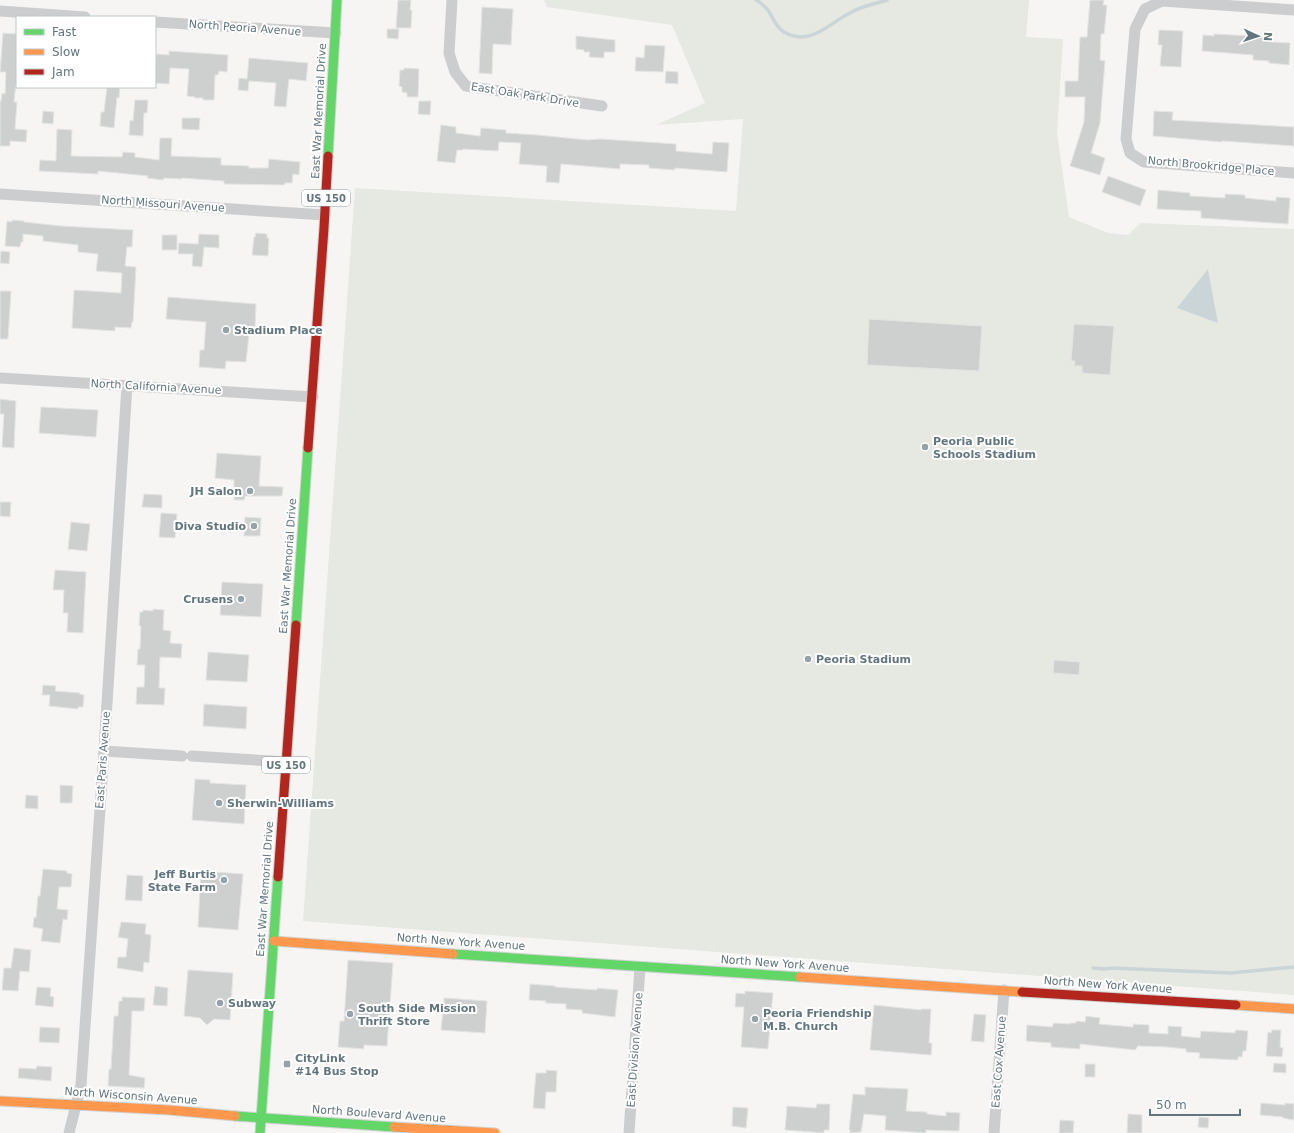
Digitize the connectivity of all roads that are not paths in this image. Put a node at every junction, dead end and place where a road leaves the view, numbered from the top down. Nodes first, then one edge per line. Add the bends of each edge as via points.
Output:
1 (337, 0) edge
2 (452, 0) edge
3 (1294, 10) edge
4 (0, 11) edge
5 (71, 16) edge
6 (156, 22) edge
7 (336, 33) junction
8 (602, 106) dead end
9 (1294, 173) edge
10 (0, 194) edge
11 (325, 215) junction
12 (0, 378) edge
13 (127, 386) junction
14 (312, 397) junction
15 (104, 752) junction
16 (287, 762) junction
17 (274, 941) junction
18 (640, 967) junction
19 (1004, 990) junction
20 (1294, 1010) edge
21 (0, 1101) edge
22 (76, 1104) junction
23 (261, 1118) junction
24 (69, 1133) edge
25 (260, 1133) edge
26 (495, 1133) edge
27 (629, 1133) edge
28 (994, 1133) edge

1 - 7 main road, East War Memorial Drive / US 150
2 - 8 street, East Oak Park Drive via 449,53 455,72 466,86
3 - 9 street, North Brookridge Place via 1162,1 1145,9 1135,29 1126,139 1130,153 1144,162
4 - 5 street
6 - 7 street, North Peoria Avenue
7 - 11 main road, East War Memorial Drive / US 150
10 - 11 street, North Missouri Avenue
11 - 14 main road, East War Memorial Drive / US 150
12 - 13 street, North California Avenue
13 - 14 street, North California Avenue
13 - 15 street, East Paris Avenue
14 - 16 main road, East War Memorial Drive / US 150
15 - 16 street
15 - 22 street, East Paris Avenue via 81,1085
16 - 17 main road, East War Memorial Drive / US 150
17 - 18 main road, North New York Avenue
17 - 23 main road, East War Memorial Drive / US 150
18 - 19 main road, North New York Avenue
18 - 27 street, East Division Avenue
19 - 20 main road, North New York Avenue
19 - 28 street, East Cox Avenue
21 - 22 main road, North Wisconsin Avenue
22 - 23 main road, North Wisconsin Avenue
22 - 24 street, East Paris Avenue
23 - 25 main road, East War Memorial Drive / US 150
23 - 26 main road, North Boulevard Avenue

